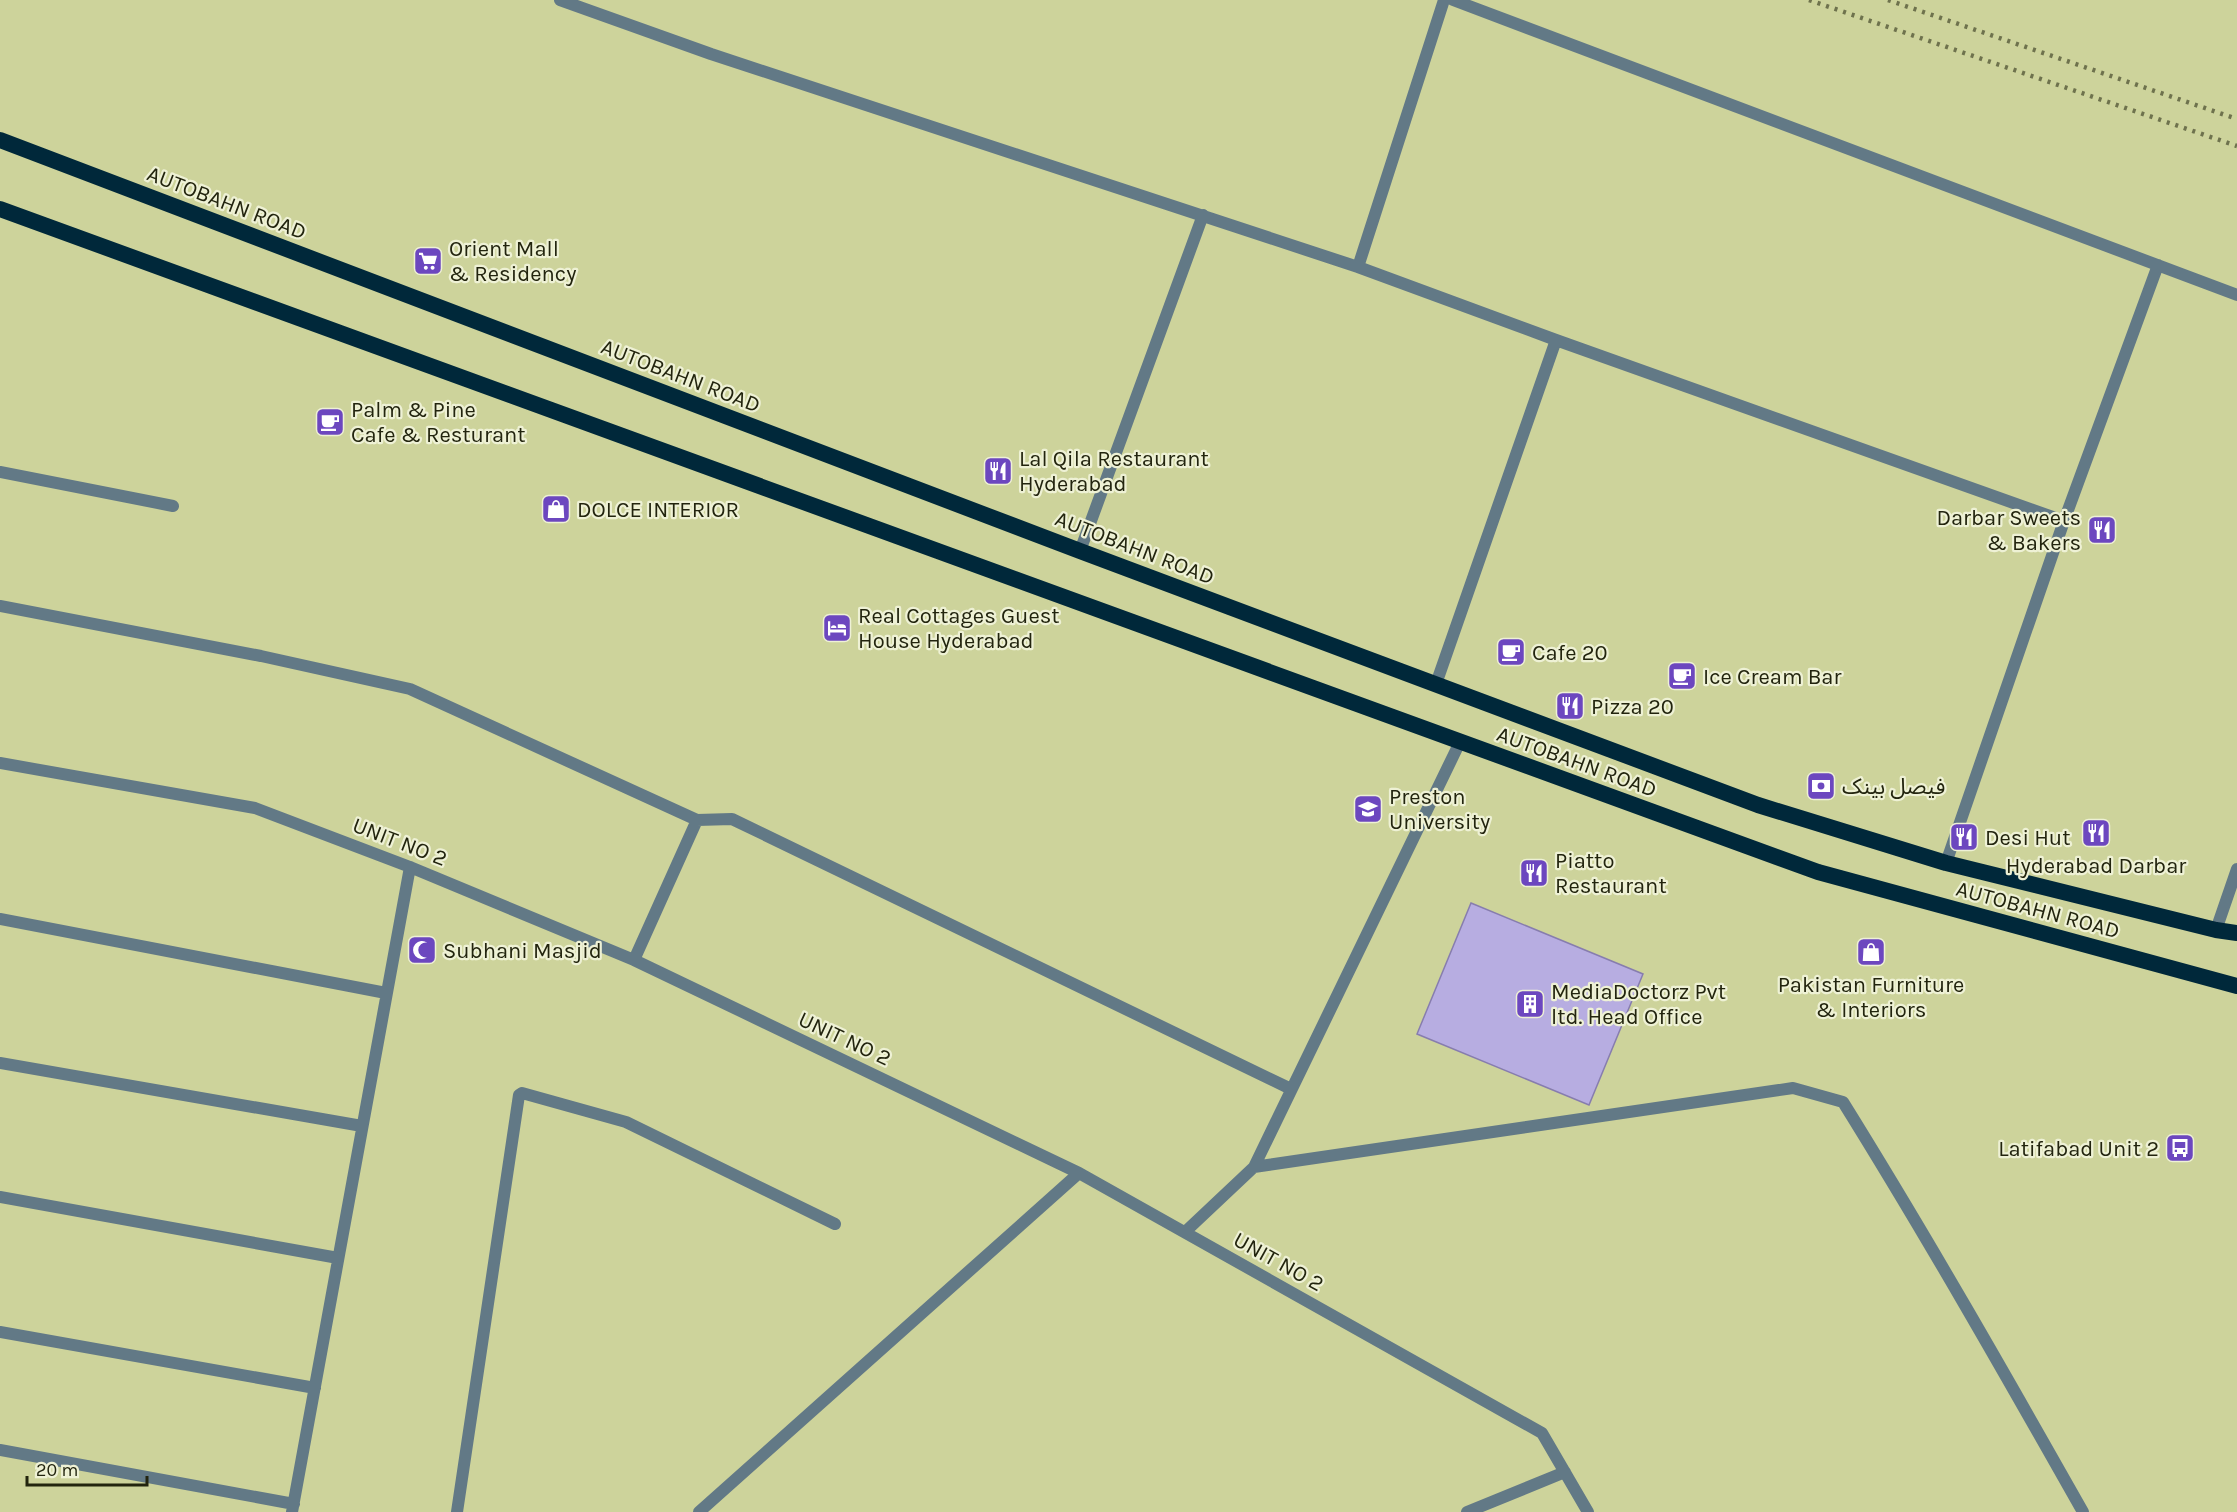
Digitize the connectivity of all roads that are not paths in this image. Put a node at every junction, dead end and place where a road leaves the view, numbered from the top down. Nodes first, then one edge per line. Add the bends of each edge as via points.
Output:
1 (560, 0) edge
2 (1444, 0) edge
3 (1453, 0) edge
4 (0, 140) edge
5 (0, 209) edge
6 (1203, 215) junction
7 (2158, 265) junction
8 (1358, 267) junction
9 (2237, 295) edge
10 (1556, 340) junction
11 (0, 472) edge
12 (173, 506) dead end
13 (2064, 521) junction
14 (1080, 551) junction
15 (0, 606) edge
16 (1436, 684) junction
17 (1460, 742) junction
18 (0, 763) edge
19 (697, 820) junction
20 (1946, 863) junction
21 (410, 867) junction
22 (2237, 869) edge
23 (0, 919) edge
24 (2216, 930) junction
25 (2237, 933) edge
26 (634, 960) junction
27 (2237, 986) edge
28 (386, 993) junction
29 (0, 1063) edge
30 (1291, 1089) junction
31 (362, 1126) junction
32 (1254, 1167) junction
33 (1079, 1173) junction
34 (0, 1197) edge
35 (835, 1224) dead end
36 (1185, 1232) junction
37 (338, 1258) junction
38 (0, 1332) edge
39 (315, 1388) junction
40 (0, 1450) edge
41 (1565, 1472) junction
42 (293, 1508) edge
43 (457, 1512) edge
44 (699, 1512) edge
45 (1467, 1512) edge
46 (1588, 1512) edge
47 (2083, 1512) edge

1 - 6 street via 711,54
2 - 8 street
3 - 7 street
4 - 14 highway, AUTOBAHN ROAD
5 - 17 highway, AUTOBAHN ROAD
6 - 8 street
6 - 14 street
7 - 9 street
7 - 13 street
8 - 10 street
10 - 13 street
10 - 16 street
11 - 12 street
13 - 20 street
14 - 16 highway, AUTOBAHN ROAD
15 - 19 street via 410,689
16 - 20 highway, AUTOBAHN ROAD via 1758,805
17 - 27 highway, AUTOBAHN ROAD via 1818,872
17 - 30 street
18 - 21 street, UNIT NO 2 via 255,808
19 - 26 street
19 - 30 street via 732,819
20 - 24 highway, AUTOBAHN ROAD
21 - 26 street, UNIT NO 2
21 - 28 street
22 - 24 street
23 - 28 street
24 - 25 highway, AUTOBAHN ROAD
26 - 33 street, UNIT NO 2
28 - 31 street
29 - 31 street
30 - 32 street
31 - 37 street
32 - 36 street
32 - 47 street via 1793,1088 1843,1102 1982,1333
33 - 36 street, UNIT NO 2
33 - 44 street
34 - 37 street
35 - 43 street via 626,1122 519,1095
36 - 41 street, UNIT NO 2 via 1542,1433
37 - 39 street
38 - 39 street
39 - 42 street
40 - 42 street
41 - 45 street
41 - 46 street, UNIT NO 2

